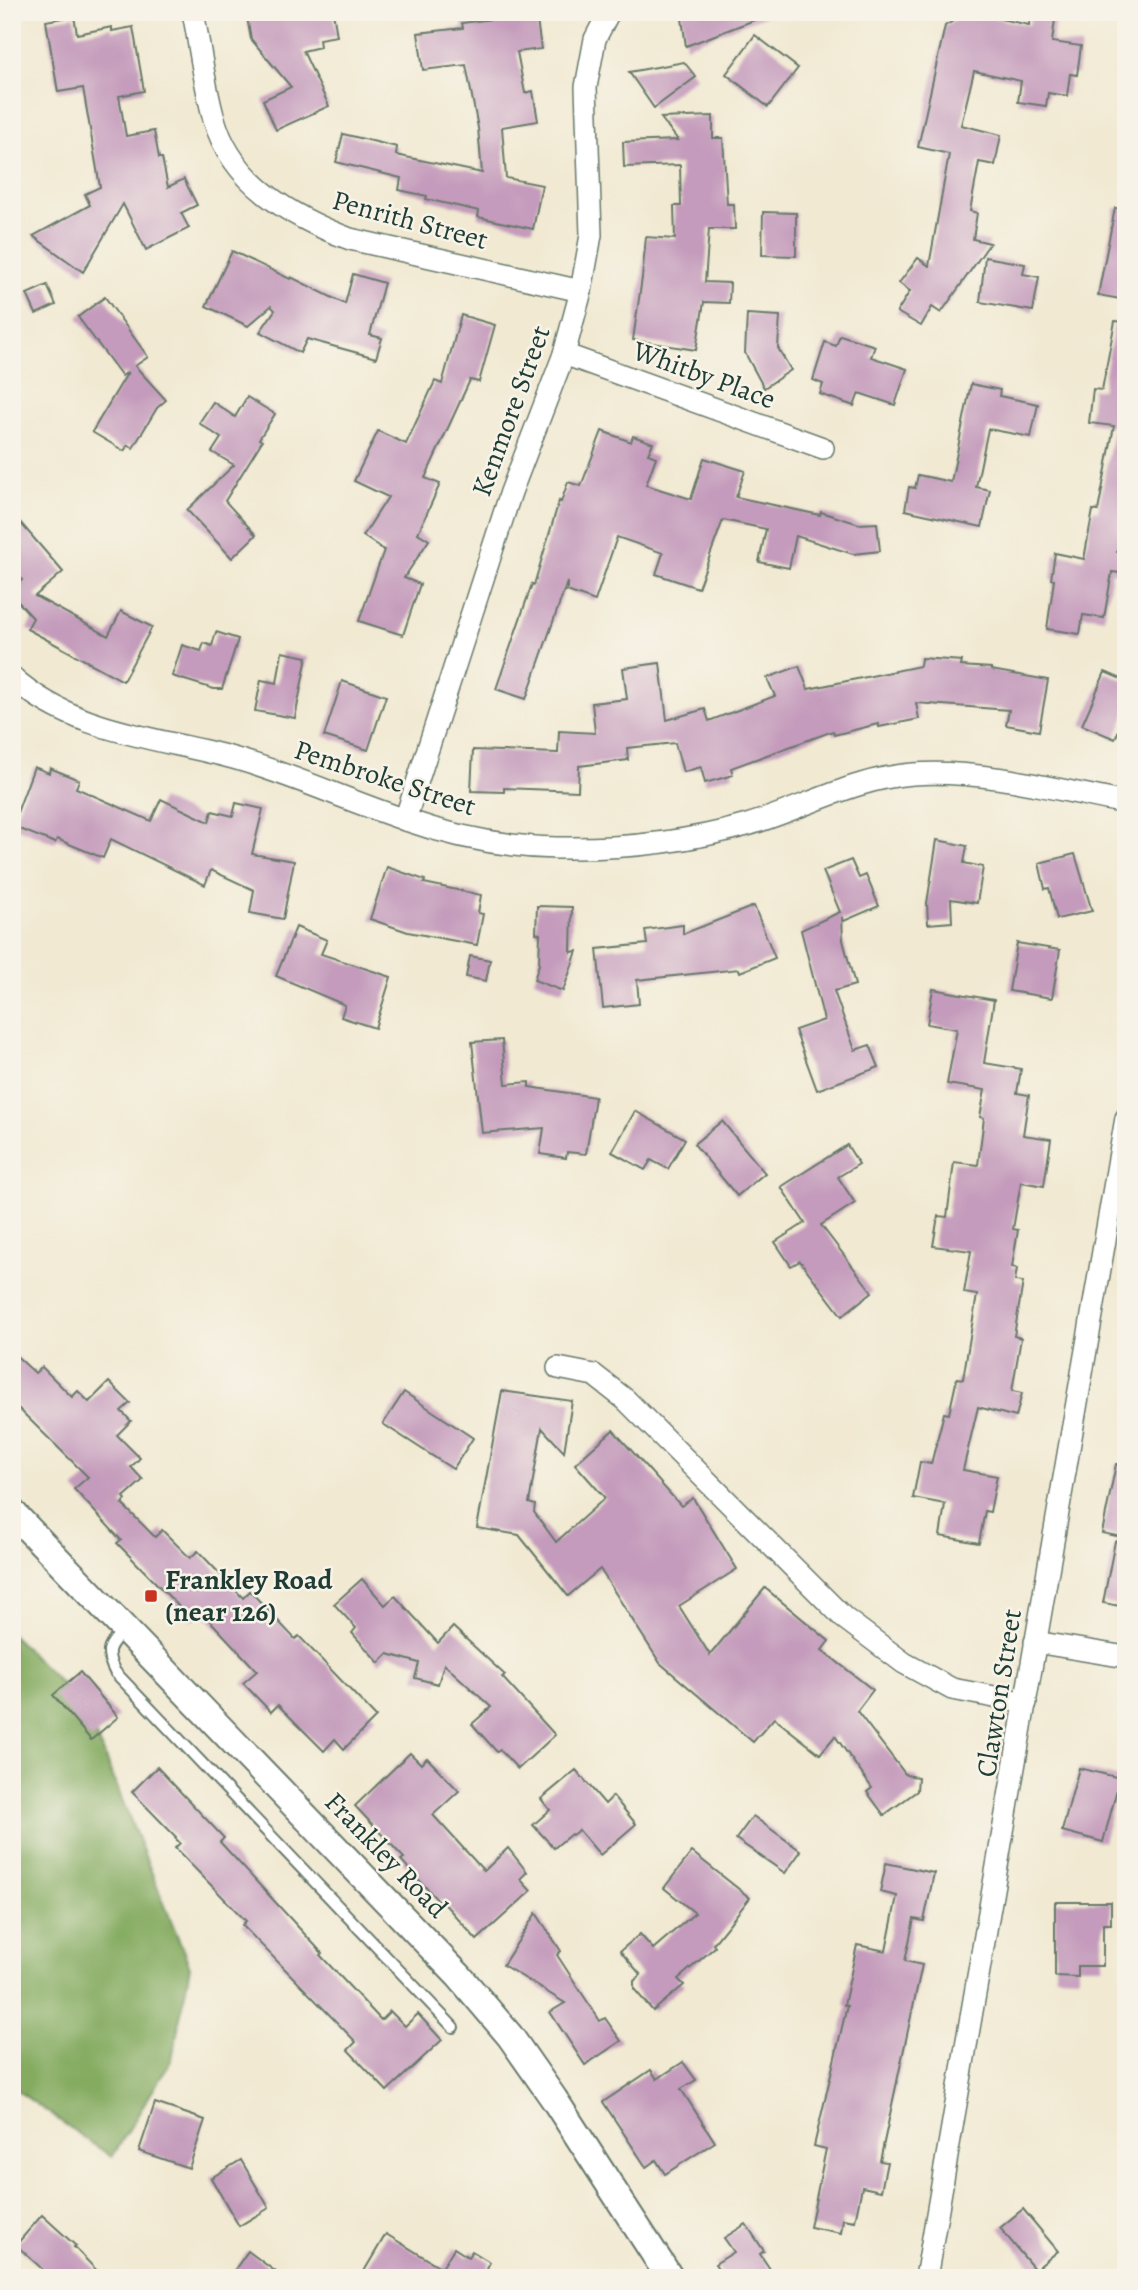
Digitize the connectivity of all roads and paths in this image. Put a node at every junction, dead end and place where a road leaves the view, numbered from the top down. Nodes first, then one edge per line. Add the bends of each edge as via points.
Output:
1 (193, 12) edge
2 (609, 12) edge
3 (581, 291) junction
4 (564, 354) junction
5 (824, 448) dead end
6 (12, 677) edge
7 (1126, 803) edge
8 (405, 820) junction
9 (1126, 1118) edge
10 (558, 1368) dead end
11 (12, 1512) edge
12 (125, 1628) junction
13 (1035, 1642) junction
14 (1126, 1657) edge
15 (1026, 1703) junction
16 (453, 2027) dead end
17 (670, 2278) edge
18 (926, 2278) edge

1 - 3 street, Penrith Street via 214,119 238,168 261,191 293,213 350,239
2 - 3 street, Kenmore Street via 595,39 586,87 591,235
3 - 4 street, Kenmore Street
4 - 5 street, Whitby Place
4 - 8 street, Kenmore Street via 511,492
6 - 8 street, Pembroke Street via 93,725 234,758
7 - 8 street, Pembroke Street via 1006,780 913,774 860,785 747,825 697,837 633,844 556,848 508,843
9 - 13 street, Clawton Street
10 - 15 street via 594,1375 626,1400 844,1618 904,1663 952,1689
11 - 12 street, Frankley Road
12 - 16 lane via 110,1643 108,1658 115,1672
12 - 17 street, Frankley Road via 459,1976 510,2036
13 - 14 street
13 - 15 street, Clawton Street
15 - 18 street, Clawton Street

